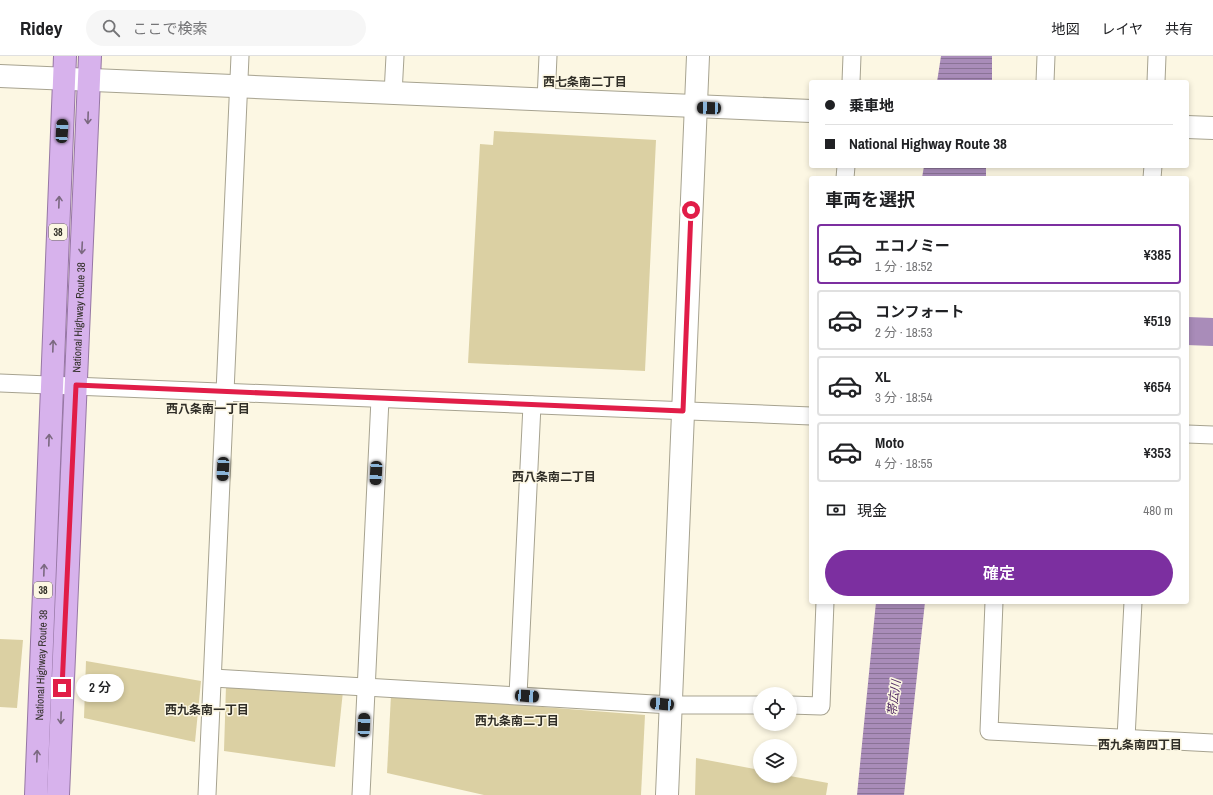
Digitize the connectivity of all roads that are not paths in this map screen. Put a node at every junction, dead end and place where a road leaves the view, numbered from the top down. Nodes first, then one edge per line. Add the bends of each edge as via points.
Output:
1 (65, 56) edge
2 (90, 56) edge
3 (240, 56) edge
4 (395, 56) edge
5 (548, 56) edge
6 (698, 56) edge
7 (852, 56) edge
8 (1046, 56) edge
9 (1157, 56) edge
10 (0, 76) edge
11 (64, 79) junction
12 (89, 79) junction
13 (851, 80) edge
14 (1045, 80) edge
15 (1156, 80) edge
16 (239, 86) junction
17 (393, 94) junction
18 (546, 100) junction
19 (695, 107) junction
20 (809, 111) edge
21 (1189, 127) edge
22 (1213, 128) edge
23 (0, 383) edge
24 (52, 385) junction
25 (76, 385) junction
26 (226, 391) junction
27 (380, 399) junction
28 (532, 405) junction
29 (683, 411) junction
30 (809, 416) edge
31 (1189, 434) edge
32 (1213, 435) edge
33 (825, 604) edge
34 (994, 604) edge
35 (1133, 604) edge
36 (213, 678) junction
37 (366, 688) junction
38 (518, 695) junction
39 (671, 705) junction
40 (753, 706) edge
41 (797, 706) edge
42 (1126, 738) junction
43 (1213, 743) edge
44 (36, 795) edge
45 (58, 795) edge
46 (207, 795) edge
47 (361, 795) edge
48 (667, 795) edge

1 - 11 highway, National Highway Route 38 / 38
2 - 12 highway, National Highway Route 38 / 38
3 - 16 street
4 - 17 street
5 - 18 street
6 - 19 street
7 - 13 street
8 - 14 street
9 - 15 street
10 - 11 street
11 - 12 street
24 -> 11 highway, National Highway Route 38 / 38
12 - 16 street
12 -> 25 highway, National Highway Route 38 / 38
16 - 17 street
16 - 26 street
17 - 18 street
18 - 19 street
19 - 20 street
19 - 29 street
21 - 22 street
23 - 24 street
24 - 25 street
44 -> 24 highway, National Highway Route 38 / 38
25 - 26 street
25 -> 45 highway, National Highway Route 38 / 38
26 - 27 street
26 - 36 street
27 - 28 street
27 - 37 street
28 - 29 street
28 - 38 street
29 - 30 street
29 - 39 street
31 - 32 street
33 - 41 street via 821,706
34 - 42 street via 989,731
35 - 42 street
36 - 37 street
36 - 46 street
37 - 38 street
37 - 47 street
38 - 39 street
39 - 40 street
39 - 48 street
42 - 43 street

